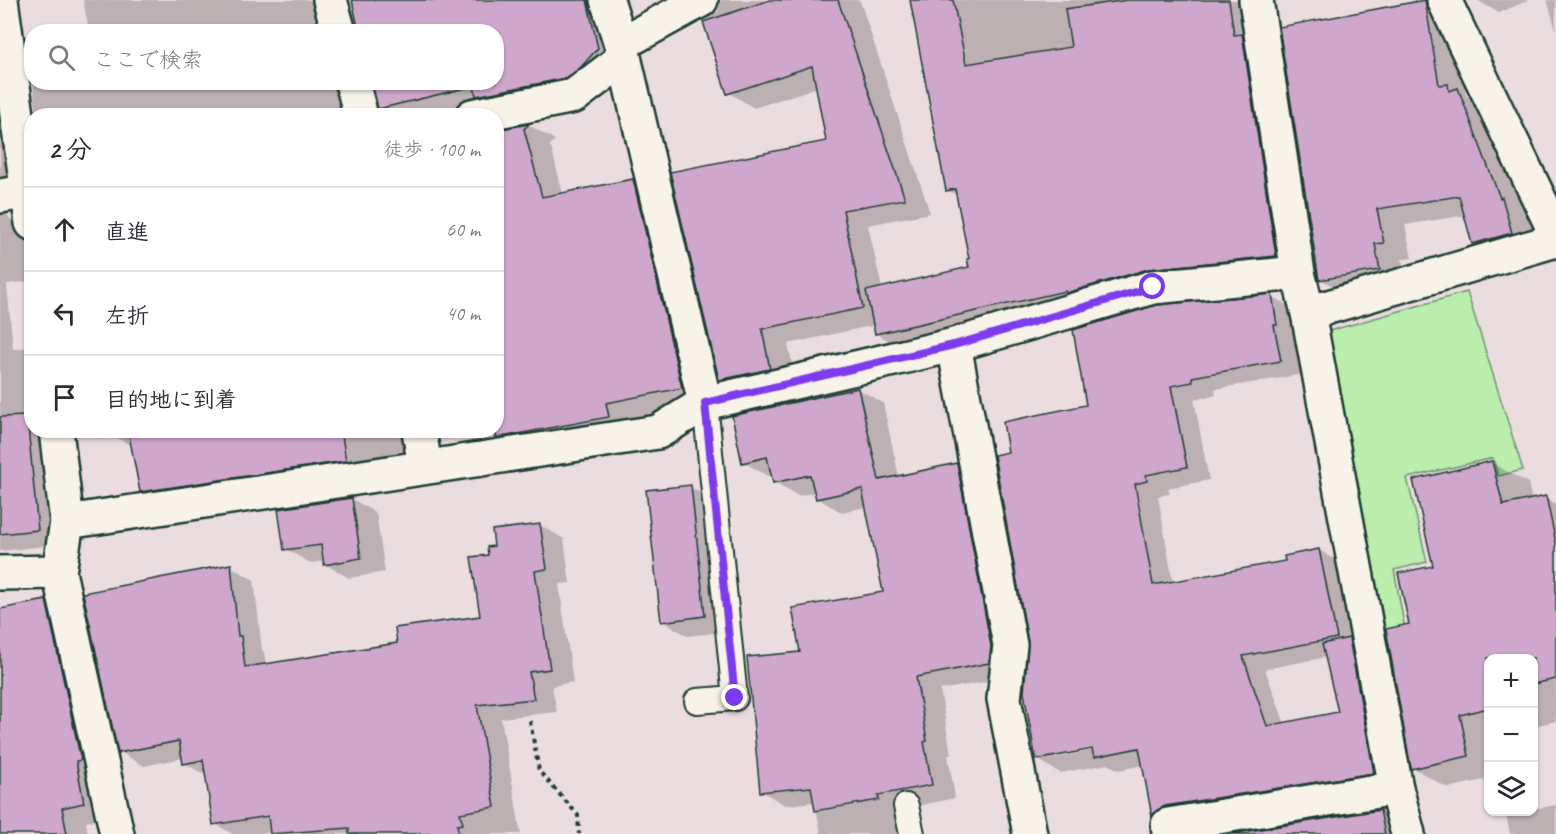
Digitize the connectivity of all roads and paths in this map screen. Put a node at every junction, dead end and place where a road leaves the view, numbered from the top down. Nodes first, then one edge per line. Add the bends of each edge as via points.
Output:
1 (1, 0) edge
2 (330, 0) edge
3 (608, 0) edge
4 (701, 0) edge
5 (1257, 0) edge
6 (1444, 0) edge
7 (337, 24) edge
8 (622, 51) junction
9 (354, 90) edge
10 (359, 108) edge
11 (504, 110) edge
12 (23, 200) edge
13 (1556, 234) edge
14 (1298, 273) junction
15 (1308, 313) junction
16 (954, 345) junction
17 (705, 403) junction
18 (57, 438) edge
19 (420, 438) edge
20 (425, 467) junction
21 (67, 522) junction
22 (59, 572) junction
23 (0, 573) edge
24 (697, 700) dead end
25 (530, 721) dead end
26 (1396, 788) junction
27 (906, 806) dead end
28 (117, 834) edge
29 (579, 834) edge
30 (912, 834) edge
31 (1030, 834) edge
32 (1169, 834) edge
33 (1408, 834) edge

1 - 12 street
2 - 7 street
3 - 8 street
4 - 8 street
5 - 14 street
6 - 13 street
8 - 11 street via 574,96
8 - 17 street
9 - 10 street
13 - 15 street
14 - 15 street
14 - 16 street via 1153,287
15 - 26 street
16 - 17 street
16 - 31 street via 1010,645 1004,699
17 - 20 street via 658,432
17 - 24 lane via 735,698
18 - 21 street
19 - 20 street
20 - 21 street
21 - 22 street
22 - 23 street
22 - 28 street
25 - 29 path via 539,771 578,814
26 - 32 street via 1168,825
26 - 33 street
27 - 30 lane

